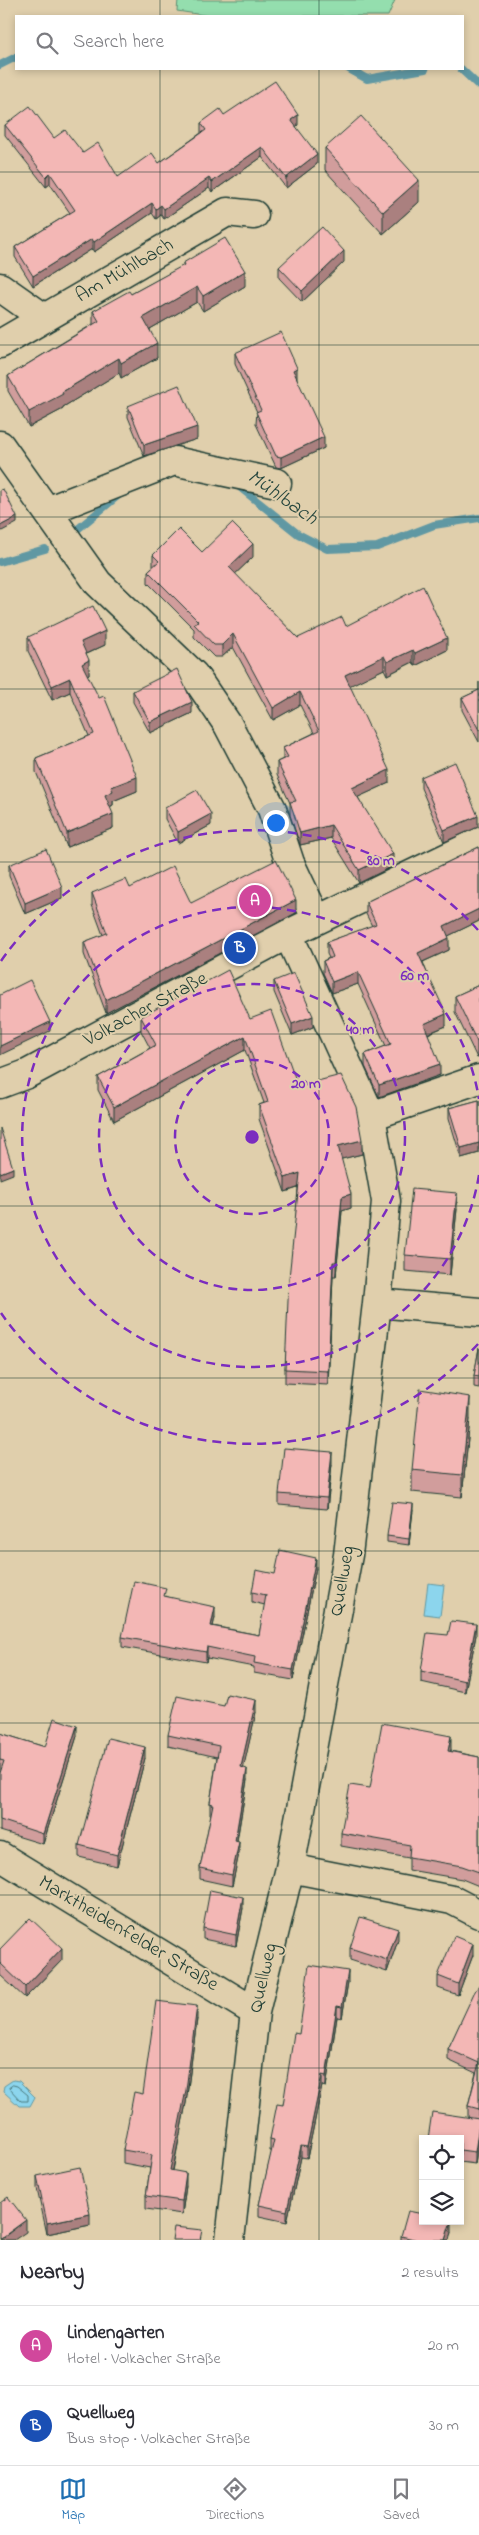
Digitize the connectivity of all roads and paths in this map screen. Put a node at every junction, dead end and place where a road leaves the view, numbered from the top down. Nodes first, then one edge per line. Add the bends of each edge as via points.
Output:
1 (254, 215) dead end
2 (0, 287) edge
3 (44, 318) junction
4 (0, 344) edge
5 (0, 445) edge
6 (277, 483) dead end
7 (47, 511) junction
8 (479, 842) edge
9 (317, 920) junction
10 (288, 934) junction
11 (479, 1079) edge
12 (0, 1084) edge
13 (371, 1116) junction
14 (377, 1303) junction
15 (479, 1312) edge
16 (0, 1856) edge
17 (290, 1868) junction
18 (479, 1914) edge
19 (255, 2012) junction
20 (230, 2240) edge

1 - 3 street, Am Mühlbach via 227,212
2 - 3 street
3 - 4 street, Am Mühlbach
5 - 7 street
6 - 7 street via 174,461
7 - 9 street via 98,583 194,675 222,716 272,809 290,863
8 - 9 street, Volkacher Straße
9 - 10 street, Volkacher Straße
10 - 12 street, Volkacher Straße via 27,1074
10 - 13 street, Quellweg
11 - 13 street
13 - 14 street, Quellweg via 386,1201
14 - 15 street
14 - 17 street, Quellweg via 348,1556
16 - 19 street, Marktheidenfelder Straße
17 - 18 street via 452,1900
17 - 19 street, Quellweg
19 - 20 street, Quellweg

